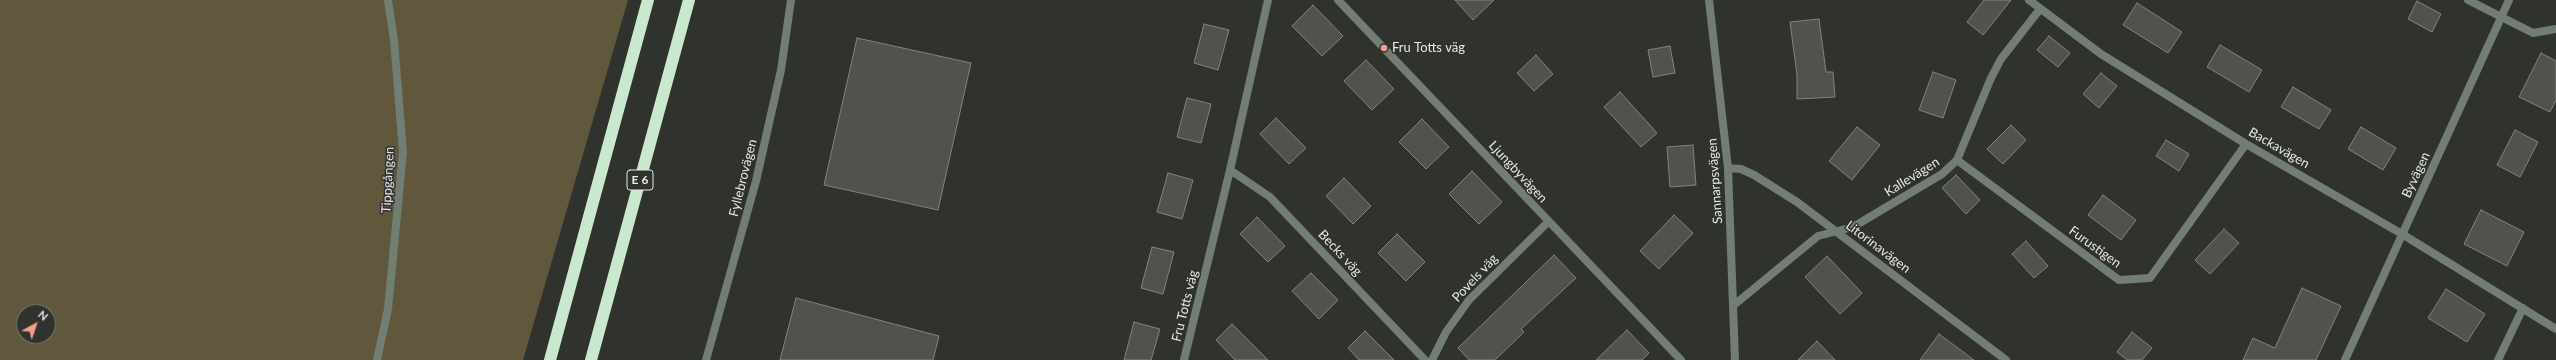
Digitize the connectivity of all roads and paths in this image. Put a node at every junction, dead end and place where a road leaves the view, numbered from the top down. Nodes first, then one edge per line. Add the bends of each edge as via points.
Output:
1 (388, 0) edge
2 (648, 0) edge
3 (689, 0) edge
4 (791, 0) edge
5 (1268, 0) edge
6 (1338, 0) edge
7 (1709, 0) edge
8 (2029, 0) edge
9 (2468, 0) edge
10 (2509, 0) edge
11 (2040, 10) junction
12 (2501, 17) junction
13 (2556, 29) edge
14 (2246, 144) junction
15 (1958, 160) junction
16 (1728, 168) junction
17 (1230, 170) junction
18 (1548, 222) junction
19 (1837, 231) junction
20 (2402, 234) junction
21 (1734, 305) junction
22 (2523, 308) junction
23 (2556, 330) edge
24 (1678, 359) edge
25 (377, 360) edge
26 (550, 360) edge
27 (591, 360) edge
28 (706, 360) edge
29 (1184, 360) edge
30 (1425, 360) edge
31 (1432, 360) edge
32 (1736, 360) edge
33 (2006, 360) edge
34 (2345, 360) edge
35 (2498, 360) edge

1 - 25 street, Tippgången via 394,40 403,152 388,309
2 - 26 highway
3 - 27 highway, E 6
4 - 28 street, Fyllebrovägen via 781,70 756,181
5 - 17 street, Fru Totts väg
6 - 18 street, Ljungbyvägen
7 - 16 street, Sannarpsvägen
8 - 11 street, Backavägen
9 - 12 street
10 - 12 street, Byvägen
11 - 14 street, Backavägen via 2101,54
11 - 15 street, Kallevägen via 1998,66
12 - 13 street via 2533,33
12 - 20 street, Byvägen
14 - 15 street, Furustigen via 2150,278 2119,280
14 - 20 street, Backavägen
15 - 19 street, Kallevägen via 1942,174 1853,227
16 - 19 street, Litorinavägen via 1741,169 1754,175
16 - 21 street, Sannarpsvägen
17 - 29 street, Fru Totts väg
17 - 30 street, Becks väg via 1270,197
18 - 24 street, Ljungbyvägen
18 - 31 street, Povels väg via 1469,300 1446,332
19 - 21 street, Kallevägen via 1818,236
19 - 33 street, Litorinavägen
20 - 22 street, Backavägen
20 - 34 street, Byvägen
21 - 32 street, Sannarpsvägen
22 - 23 street, Backavägen
22 - 35 street

